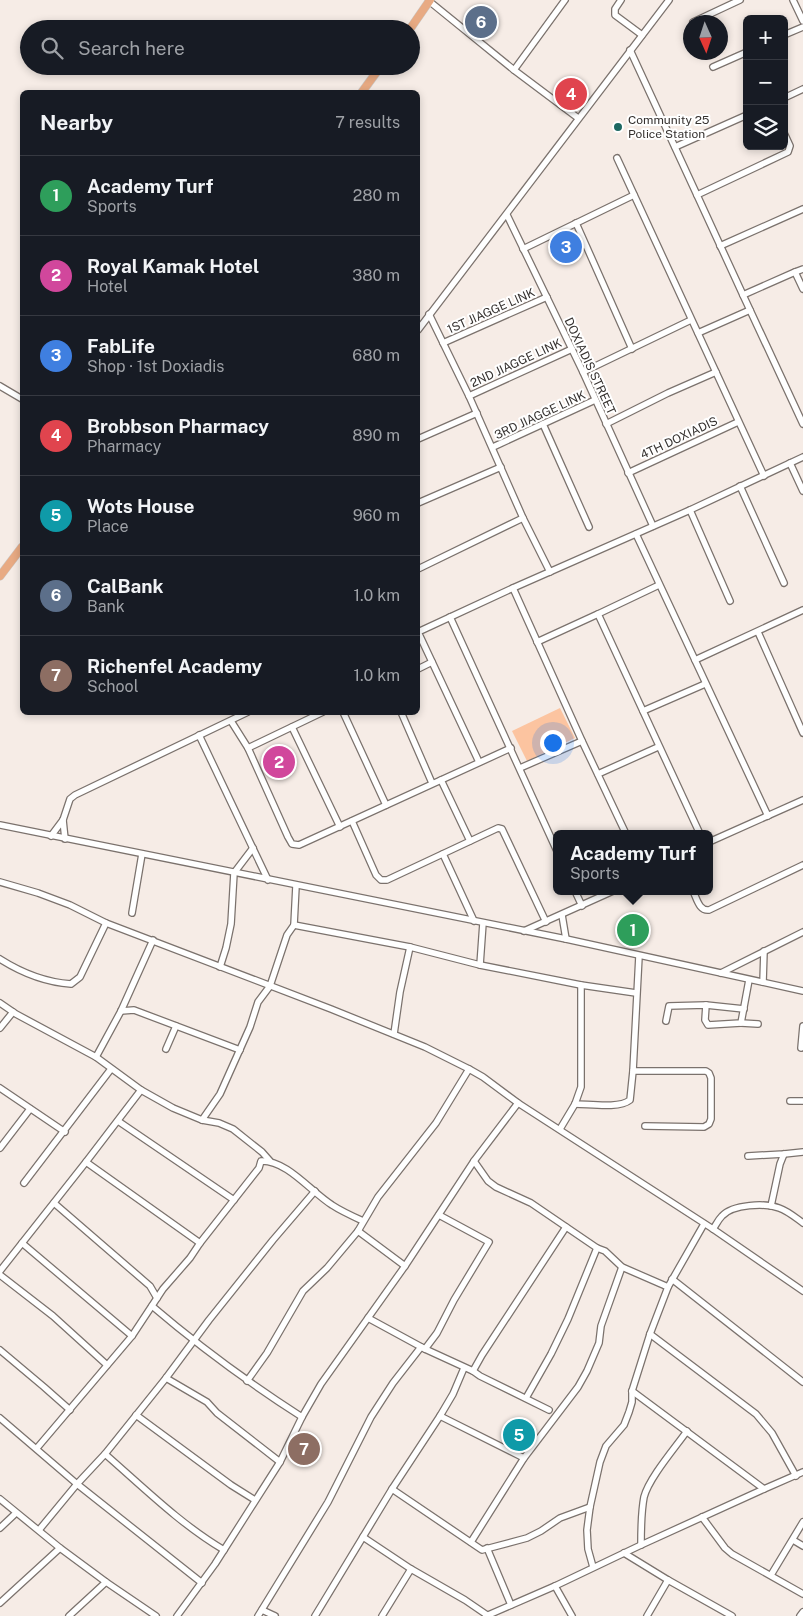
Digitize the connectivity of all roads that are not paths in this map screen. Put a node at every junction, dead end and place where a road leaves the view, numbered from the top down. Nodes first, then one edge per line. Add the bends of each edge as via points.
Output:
1 (430, 0) edge
2 (565, 0) edge
3 (621, 0) edge
4 (669, 0) edge
5 (740, 0) edge
6 (793, 0) edge
7 (707, 15) edge
8 (416, 20) edge
9 (803, 22) edge
10 (803, 27) edge
11 (788, 33) edge
12 (642, 36) junction
13 (630, 50) junction
14 (743, 54) edge
15 (713, 67) dead end
16 (514, 70) junction
17 (374, 75) edge
18 (803, 89) edge
19 (363, 90) edge
20 (788, 96) edge
21 (743, 117) edge
22 (578, 118) junction
23 (788, 142) edge
24 (675, 147) junction
25 (617, 158) dead end
26 (634, 195) junction
27 (697, 196) junction
28 (803, 209) edge
29 (507, 214) junction
30 (576, 223) junction
31 (720, 246) junction
32 (523, 249) junction
33 (803, 269) edge
34 (795, 272) junction
35 (803, 288) edge
36 (743, 295) junction
37 (547, 297) junction
38 (750, 310) junction
39 (430, 314) junction
40 (691, 320) junction
41 (420, 327) edge
42 (698, 333) junction
43 (443, 343) junction
44 (572, 349) junction
45 (632, 349) junction
46 (583, 372) junction
47 (716, 372) junction
48 (0, 386) edge
49 (469, 396) junction
50 (20, 398) edge
51 (595, 400) junction
52 (477, 413) junction
53 (738, 422) junction
54 (542, 424) junction
55 (606, 424) junction
56 (803, 424) edge
57 (420, 439) edge
58 (493, 447) junction
59 (803, 457) edge
60 (790, 463) junction
61 (501, 467) junction
62 (628, 473) junction
63 (764, 476) junction
64 (740, 486) junction
65 (803, 491) edge
66 (420, 502) edge
67 (690, 510) junction
68 (523, 518) junction
69 (653, 526) junction
70 (589, 527) dead end
71 (636, 534) junction
72 (20, 550) edge
73 (420, 568) edge
74 (550, 572) junction
75 (0, 576) edge
76 (784, 583) dead end
77 (659, 585) junction
78 (513, 588) junction
79 (730, 601) dead end
80 (803, 610) edge
81 (598, 614) junction
82 (450, 617) junction
83 (420, 631) edge
84 (758, 632) junction
85 (420, 636) edge
86 (537, 642) junction
87 (695, 660) junction
88 (432, 662) junction
89 (420, 668) edge
90 (705, 684) junction
91 (643, 711) junction
92 (242, 715) edge
93 (317, 715) edge
94 (344, 715) edge
95 (402, 715) edge
96 (231, 721) junction
97 (292, 727) junction
98 (803, 733) edge
99 (199, 735) junction
100 (582, 741) junction
101 (658, 747) junction
102 (248, 748) junction
103 (511, 748) junction
104 (479, 762) junction
105 (520, 768) junction
106 (598, 774) junction
107 (441, 780) junction
108 (432, 783) junction
109 (803, 800) edge
110 (386, 805) junction
111 (768, 816) junction
112 (62, 820) junction
113 (352, 821) junction
114 (0, 825) edge
115 (340, 827) junction
116 (624, 830) edge
117 (698, 830) edge
118 (51, 836) junction
119 (65, 839) junction
120 (713, 840) edge
121 (470, 841) junction
122 (553, 842) edge
123 (253, 848) junction
124 (142, 854) junction
125 (443, 854) junction
126 (803, 865) edge
127 (234, 873) junction
128 (268, 880) junction
129 (0, 882) edge
130 (296, 886) junction
131 (577, 895) edge
132 (605, 895) edge
133 (695, 895) edge
134 (582, 906) junction
135 (132, 913) dead end
136 (562, 915) junction
137 (474, 922) junction
138 (546, 922) junction
139 (106, 923) junction
140 (483, 923) junction
141 (294, 925) junction
142 (524, 931) junction
143 (803, 932) edge
144 (566, 939) junction
145 (153, 940) junction
146 (410, 947) junction
147 (764, 951) junction
148 (639, 956) junction
149 (0, 959) edge
150 (480, 965) junction
151 (220, 967) junction
152 (721, 973) junction
153 (749, 980) junction
154 (763, 982) junction
155 (581, 985) junction
156 (270, 986) junction
157 (803, 991) edge
158 (636, 993) junction
159 (126, 1001) junction
160 (0, 1003) edge
161 (706, 1005) junction
162 (744, 1008) junction
163 (134, 1010) junction
164 (121, 1011) junction
165 (12, 1012) junction
166 (666, 1021) dead end
167 (741, 1023) junction
168 (758, 1024) dead end
169 (176, 1026) junction
170 (803, 1026) edge
171 (0, 1028) edge
172 (394, 1034) junction
173 (800, 1048) edge
174 (166, 1049) dead end
175 (240, 1050) junction
176 (96, 1057) junction
177 (111, 1069) junction
178 (469, 1069) junction
179 (633, 1071) junction
180 (0, 1088) edge
181 (141, 1090) junction
182 (790, 1101) dead end
183 (803, 1102) edge
184 (518, 1103) junction
185 (575, 1104) junction
186 (30, 1110) junction
187 (202, 1120) junction
188 (118, 1121) junction
189 (645, 1126) dead end
190 (560, 1129) junction
191 (65, 1132) junction
192 (0, 1148) edge
193 (257, 1149) junction
194 (803, 1152) edge
195 (784, 1154) junction
196 (748, 1156) dead end
197 (261, 1161) junction
198 (270, 1161) junction
199 (474, 1161) junction
200 (86, 1162) junction
201 (24, 1183) dead end
202 (315, 1191) junction
203 (234, 1200) junction
204 (54, 1203) junction
205 (772, 1206) junction
206 (439, 1215) junction
207 (363, 1221) junction
208 (803, 1223) edge
209 (704, 1224) junction
210 (566, 1227) junction
211 (713, 1229) junction
212 (358, 1231) junction
213 (22, 1243) junction
214 (200, 1243) junction
215 (597, 1248) junction
216 (405, 1266) junction
217 (622, 1267) junction
218 (0, 1271) edge
219 (0, 1275) edge
220 (672, 1279) junction
221 (150, 1286) junction
222 (668, 1287) junction
223 (163, 1289) junction
224 (803, 1291) edge
225 (157, 1298) junction
226 (152, 1306) junction
227 (368, 1318) junction
228 (650, 1334) junction
229 (132, 1336) junction
230 (193, 1341) junction
231 (423, 1348) junction
232 (0, 1350) edge
233 (107, 1366) junction
234 (464, 1368) junction
235 (472, 1371) junction
236 (166, 1378) junction
237 (247, 1381) junction
238 (803, 1382) edge
239 (632, 1392) junction
240 (526, 1398) junction
241 (70, 1410) junction
242 (549, 1410) dead end
243 (136, 1415) junction
244 (440, 1416) junction
245 (302, 1417) junction
246 (0, 1418) edge
247 (686, 1431) junction
248 (37, 1448) junction
249 (105, 1454) junction
250 (524, 1458) junction
251 (280, 1462) junction
252 (803, 1472) edge
253 (796, 1476) junction
254 (77, 1484) junction
255 (392, 1489) junction
256 (764, 1489) junction
257 (0, 1499) edge
258 (255, 1500) junction
259 (590, 1507) junction
260 (16, 1513) junction
261 (702, 1517) junction
262 (803, 1522) edge
263 (0, 1528) edge
264 (39, 1530) junction
265 (363, 1537) junction
266 (793, 1540) junction
267 (471, 1542) junction
268 (641, 1545) junction
269 (803, 1546) edge
270 (60, 1548) junction
271 (487, 1548) junction
272 (224, 1550) junction
273 (624, 1553) junction
274 (593, 1567) junction
275 (412, 1569) junction
276 (771, 1575) junction
277 (668, 1580) junction
278 (106, 1582) junction
279 (202, 1583) junction
280 (555, 1586) junction
281 (803, 1594) edge
282 (0, 1603) edge
283 (511, 1605) junction
284 (262, 1610) junction
285 (147, 1611) junction
286 (803, 1612) edge
287 (69, 1616) edge
288 (142, 1616) edge
289 (156, 1616) edge
290 (177, 1616) edge
291 (258, 1616) edge
292 (274, 1616) edge
293 (315, 1616) edge
294 (382, 1616) edge
295 (486, 1616) edge
296 (572, 1616) edge
297 (647, 1616) edge
298 (732, 1616) edge
299 (800, 1616) edge

1 - 8 highway
1 - 16 street
2 - 16 street
3 - 12 street via 615,15
4 - 12 street
5 - 7 street
6 - 9 street
10 - 11 street
12 - 13 street
13 - 22 street
13 - 24 street
14 - 15 street
16 - 22 street
17 - 19 highway
18 - 20 street
21 - 24 street
22 - 29 street
23 - 27 street via 788,152
24 - 27 street
25 - 26 street
26 - 30 street
26 - 40 street
27 - 31 street
28 - 31 street
29 - 32 street, DOXIADIS STREET
29 - 39 street
30 - 32 street
30 - 45 street
31 - 36 street
32 - 37 street, DOXIADIS STREET
33 - 34 street
34 - 35 street
34 - 36 street
36 - 38 street
37 - 43 street, 1ST JIAGGE LINK
37 - 44 street, DOXIADIS STREET
38 - 42 street
38 - 56 street
39 - 41 street
39 - 43 street
40 - 42 street
40 - 45 street
42 - 47 street
43 - 49 street
44 - 46 street, DOXIADIS STREET
44 - 49 street, 2ND JIAGGE LINK
45 - 46 street
46 - 51 street, DOXIADIS STREET
47 - 53 street
47 - 55 street
48 - 50 street
49 - 52 street
51 - 54 street, 3RD JIAGGE LINK
51 - 55 street, DOXIADIS STREET
52 - 57 street
52 - 58 street
53 - 62 street, 4TH DOXIADIS
53 - 63 street
54 - 58 street, 3RD JIAGGE LINK
54 - 70 street
55 - 62 street, DOXIADIS STREET
58 - 61 street
59 - 60 street
60 - 63 street
60 - 65 street
61 - 66 street
61 - 68 street
62 - 69 street, DOXIADIS STREET
63 - 64 street
64 - 67 street
64 - 76 street
67 - 69 street
67 - 79 street
68 - 73 street
68 - 74 street
69 - 71 street
71 - 74 street
71 - 77 street
72 - 75 highway
74 - 78 street
77 - 81 street
77 - 87 street
78 - 82 street
78 - 86 street
80 - 84 street
81 - 86 street
81 - 91 street
82 - 83 street
82 - 103 street
84 - 87 street
84 - 98 street
85 - 88 street
86 - 100 street
87 - 90 street
88 - 89 street
88 - 104 street
90 - 91 street
90 - 111 street
91 - 101 street
92 - 96 street
93 - 97 street
94 - 110 street
95 - 108 street
96 - 99 street
96 - 102 street
97 - 102 street
97 - 115 street
99 - 112 street via 75,795 70,799
99 - 123 street
100 - 105 street
100 - 106 street
101 - 106 street
101 - 117 street
102 - 115 street via 292,844 299,845
103 - 104 street
103 - 105 street
104 - 107 street
105 - 122 street
106 - 116 street
107 - 108 street
107 - 121 street
108 - 110 street
109 - 111 street
110 - 113 street
111 - 120 street
112 - 118 street
112 - 119 street
113 - 115 street
113 - 125 street via 381,880
114 - 118 street
118 - 119 street
119 - 124 street
121 - 125 street
121 - 138 street via 502,829
123 - 127 street
123 - 128 street
124 - 127 street
124 - 135 street
125 - 137 street
126 - 133 street via 709,910 701,908
127 - 128 street
127 - 151 street via 230,924
128 - 130 street
129 - 139 street via 38,892
130 - 137 street
130 - 141 street
131 - 134 street
132 - 134 street
134 - 136 street
136 - 138 street
136 - 144 street
137 - 140 street
138 - 142 street
139 - 145 street
139 - 149 street via 80,977 71,984 34,977
140 - 142 street
140 - 150 street
141 - 146 street
141 - 156 street via 287,935
142 - 144 street
143 - 147 street
144 - 148 street
145 - 151 street
145 - 159 street
146 - 150 street
146 - 172 street
147 - 152 street
147 - 154 street
148 - 152 street
148 - 158 street
150 - 155 street
151 - 156 street
152 - 153 street
153 - 154 street
153 - 162 street
154 - 157 street
155 - 158 street
155 - 185 street via 581,1088
156 - 172 street
156 - 175 street via 258,1002
158 - 179 street
159 - 163 street
159 - 164 street
160 - 165 street
161 - 162 street
161 - 166 street via 669,1006
161 - 167 street via 708,1025
162 - 167 street
163 - 164 street
163 - 169 street
164 - 176 street
165 - 171 street
165 - 176 street
167 - 168 street
169 - 174 street
169 - 175 street
170 - 173 street
172 - 178 street
175 - 187 street via 220,1094
176 - 177 street
177 - 181 street
177 - 191 street
178 - 184 street
178 - 207 street via 436,1123
179 - 185 street via 628,1102
179 - 189 street via 706,1070 710,1073 709,1124 704,1127
180 - 186 street
181 - 187 street
181 - 188 street
182 - 183 street
184 - 190 street
184 - 199 street
185 - 190 street
186 - 191 street
186 - 192 street
187 - 193 street via 234,1129
188 - 200 street
188 - 203 street
190 - 209 street
191 - 201 street
193 - 197 street
193 - 198 street
194 - 195 street
195 - 196 street
195 - 205 street
197 - 198 street
197 - 203 street
198 - 202 street
199 - 206 street
199 - 210 street via 496,1187 531,1203
200 - 204 street
200 - 214 street
202 - 207 street via 331,1205
202 - 230 street
203 - 214 street
204 - 213 street
204 - 221 street
205 - 208 street via 781,1208
205 - 211 street via 732,1209 722,1215
206 - 216 street
206 - 231 street via 489,1242 436,1333
207 - 212 street
209 - 211 street
209 - 220 street
210 - 215 street
210 - 235 street
211 - 224 street
212 - 216 street
212 - 237 street via 303,1292
213 - 218 street
213 - 229 street
214 - 223 street
215 - 217 street
215 - 240 street via 568,1319
216 - 227 street
217 - 222 street
217 - 250 street via 587,1371
219 - 233 street via 53,1316
220 - 222 street
220 - 238 street
221 - 223 street
221 - 225 street
222 - 228 street
223 - 225 street
225 - 226 street
226 - 229 street
226 - 230 street
227 - 231 street
227 - 245 street
228 - 239 street
228 - 253 street via 756,1414 772,1433
229 - 233 street
230 - 236 street
230 - 237 street
231 - 234 street
231 - 284 street via 393,1383 371,1418 328,1502
232 - 241 street
233 - 241 street
234 - 235 street
234 - 244 street
235 - 240 street
236 - 243 street
236 - 251 street via 207,1402
237 - 245 street
239 - 247 street
239 - 259 street via 624,1425 603,1454
240 - 242 street
241 - 248 street
243 - 249 street
243 - 258 street
244 - 250 street
244 - 255 street
245 - 251 street
246 - 248 street
247 - 256 street
247 - 268 street via 644,1495
248 - 254 street
249 - 254 street
249 - 272 street via 190,1528
250 - 267 street
251 - 258 street
252 - 253 street
253 - 256 street
254 - 264 street
254 - 279 street
255 - 265 street
255 - 267 street
256 - 261 street
257 - 260 street
258 - 272 street
259 - 271 street via 569,1514 526,1538
259 - 274 street via 587,1538
260 - 263 street
260 - 264 street
261 - 268 street
261 - 276 street via 732,1554
262 - 266 street
264 - 270 street
265 - 275 street
265 - 293 street
266 - 269 street
266 - 276 street
267 - 271 street via 482,1550
268 - 273 street
270 - 278 street
270 - 282 street
271 - 283 street
272 - 279 street
273 - 274 street
273 - 277 street
274 - 280 street
275 - 294 street
275 - 295 street
276 - 281 street
277 - 297 street
277 - 298 street
278 - 285 street
278 - 287 street
279 - 290 street
280 - 283 street
280 - 296 street
283 - 295 street
284 - 291 street
284 - 292 street
285 - 288 street
285 - 289 street
286 - 299 street

